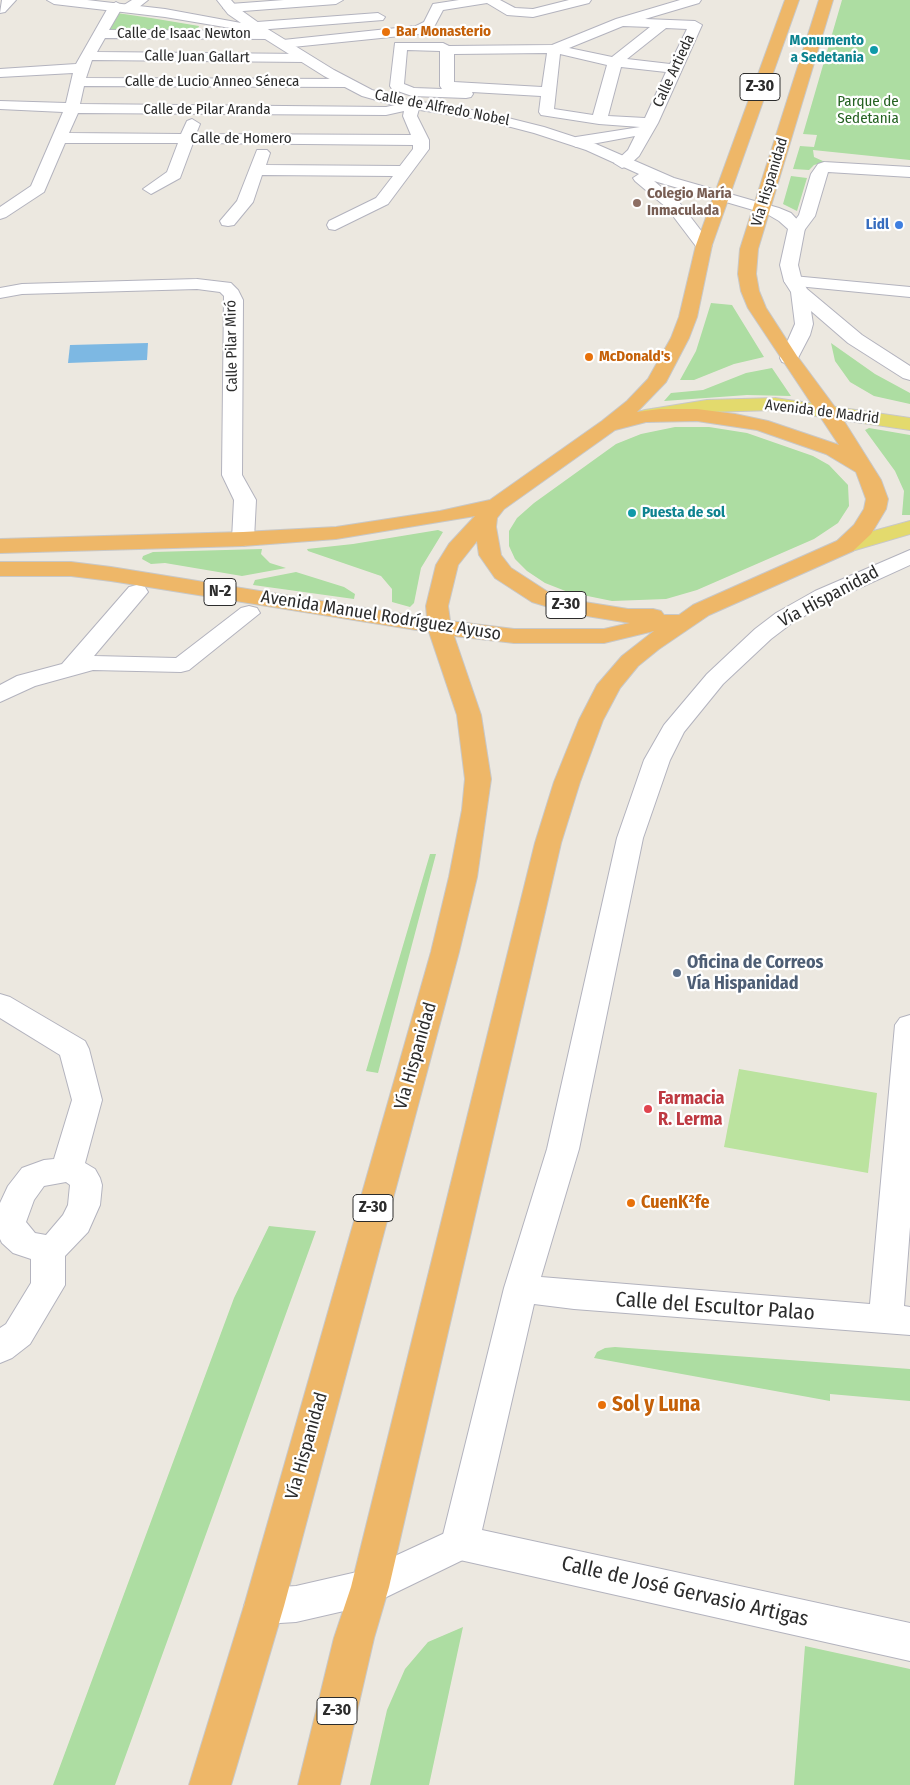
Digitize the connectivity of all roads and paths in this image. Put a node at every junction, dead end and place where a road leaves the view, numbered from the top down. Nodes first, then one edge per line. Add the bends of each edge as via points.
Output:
1 (9, 0) edge
2 (54, 0) edge
3 (141, 0) edge
4 (336, 0) edge
5 (485, 0) edge
6 (490, 0) edge
7 (584, 0) edge
8 (694, 0) edge
9 (792, 0) edge
10 (826, 0) edge
11 (229, 6) edge
12 (436, 6) edge
13 (122, 7) junction
14 (0, 9) edge
15 (418, 13) dead end
16 (390, 16) dead end
17 (199, 18) junction
18 (621, 22) junction
19 (662, 24) junction
20 (262, 31) junction
21 (100, 34) junction
22 (283, 44) junction
23 (445, 49) junction
24 (554, 49) junction
25 (90, 56) junction
26 (305, 58) junction
27 (615, 62) junction
28 (675, 69) junction
29 (0, 73) edge
30 (80, 75) junction
31 (345, 83) junction
32 (548, 102) junction
33 (0, 106) edge
34 (413, 106) junction
35 (72, 109) junction
36 (196, 110) junction
37 (273, 111) junction
38 (599, 120) junction
39 (648, 126) junction
40 (61, 138) junction
41 (188, 139) junction
42 (266, 139) junction
43 (421, 140) junction
44 (576, 142) junction
45 (622, 163) junction
46 (257, 170) junction
47 (403, 171) junction
48 (910, 172) edge
49 (729, 174) junction
50 (668, 181) junction
51 (151, 189) dead end
52 (720, 198) junction
53 (762, 208) junction
54 (1, 212) edge
55 (228, 221) dead end
56 (335, 225) dead end
57 (797, 228) junction
58 (704, 245) junction
59 (796, 287) junction
60 (910, 292) edge
61 (0, 293) edge
62 (789, 358) junction
63 (910, 374) edge
64 (827, 410) junction
65 (644, 416) junction
66 (910, 424) edge
67 (609, 425) junction
68 (866, 471) junction
69 (492, 509) junction
70 (910, 527) edge
71 (243, 539) junction
72 (0, 546) edge
73 (845, 546) junction
74 (910, 557) edge
75 (0, 569) edge
76 (137, 592) dead end
77 (700, 610) junction
78 (249, 613) dead end
79 (439, 627) junction
80 (72, 667) junction
81 (0, 695) edge
82 (0, 1004) edge
83 (910, 1025) edge
84 (67, 1170) junction
85 (48, 1249) junction
86 (521, 1288) junction
87 (898, 1320) edge
88 (0, 1348) edge
89 (460, 1543) junction
90 (370, 1587) junction
91 (264, 1606) junction
92 (910, 1642) edge
93 (210, 1785) edge
94 (319, 1785) edge

1 - 14 street
2 - 13 street
3 - 13 street
4 - 11 street
5 - 12 street
6 - 7 street via 512,12 533,13
8 - 18 street
9 - 49 highway, Vía Hispanidad / Z-30
10 - 53 highway, Vía Hispanidad / Z-30
11 - 17 street via 220,17
11 - 20 street, Calle de Alfredo Nobel
12 - 15 street
12 - 22 street via 429,24 420,30
13 - 17 street
13 - 21 street
16 - 20 street
17 - 20 street
18 - 19 street, Calle Artieda
18 - 24 street
19 - 27 street
19 - 28 street, Calle Artieda via 698,21
20 - 21 street, Calle de Isaac Newton
20 - 22 street, Calle de Alfredo Nobel
21 - 25 street
22 - 26 street, Calle de Alfredo Nobel
23 - 24 street via 504,54
23 - 32 street via 447,86 500,84
23 - 32 street via 400,46 397,86 412,92
24 - 27 street
24 - 32 street
25 - 26 street, Calle Juan Gallart
25 - 30 street
26 - 31 street, Calle de Alfredo Nobel
27 - 28 street
27 - 38 street
28 - 39 street, Calle Artieda
29 - 30 street, Calle de Lucio Anneo Séneca
30 - 31 street, Calle de Lucio Anneo Séneca
30 - 35 street
31 - 34 street, Calle de Alfredo Nobel via 376,97
32 - 38 street
33 - 35 street, Calle de Pilar Aranda
34 - 37 street, Calle de Pilar Aranda via 386,111
34 - 43 street via 410,116
34 - 44 street, Calle de Alfredo Nobel via 501,120
35 - 36 street, Calle de Pilar Aranda
35 - 40 street
36 - 37 street, Calle de Pilar Aranda
36 - 41 street
37 - 42 street
38 - 39 street
39 - 44 street, Calle Artieda
39 - 45 street, Calle Artieda via 631,156
40 - 41 street, Calle de Homero
40 - 54 street via 38,189
41 - 42 street, Calle de Homero
41 - 51 street via 174,175
42 - 43 street, Calle de Homero
42 - 46 street
43 - 47 street via 421,149
44 - 45 street, Calle de Alfredo Nobel
45 - 50 street, Calle de Alfredo Nobel
45 - 58 street, Calle de Alfredo Nobel via 673,205
46 - 47 street
46 - 55 street via 245,202
47 - 56 street via 382,201
48 - 57 street via 824,167 820,170 807,216
49 - 50 street, Calle de Alfredo Nobel via 696,181
49 - 52 highway, Vía Hispanidad / Z-30
50 - 52 street, Calle de Alfredo Nobel
52 - 53 street, Calle de Alfredo Nobel
52 - 58 highway, Vía Hispanidad / Z-30
53 - 57 street, Calle de Alfredo Nobel via 781,214
53 - 62 highway, Vía Hispanidad / Z-30 via 750,249 747,274 750,291 757,308
57 - 59 street via 789,257
58 - 67 highway, Vía Hispanidad / Z-30 via 691,308 680,338 656,382
59 - 60 street
59 - 62 street via 804,324
59 - 63 street via 855,339
61 - 71 street, Calle Pilar Miró via 22,289 197,284 225,287 232,294 232,475 245,500
62 - 64 highway, Vía Hispanidad / Z-30
64 - 65 main road, Avenida de Madrid via 775,404 733,404
64 - 66 main road, Avenida de Madrid
64 - 68 highway, Vía Hispanidad / Z-30
65 - 67 highway, Vía Hispanidad / Z-30
65 - 68 highway, Vía Hispanidad / Z-30 via 697,415 761,425 834,450
67 - 69 highway, Vía Hispanidad / Z-30
68 - 73 highway, Vía Hispanidad / Z-30 via 875,488 875,509 863,529
69 - 71 highway via 372,528
69 - 77 highway, Vía Hispanidad / Z-30 via 485,527 490,555 503,573 540,597 568,606 628,616
69 - 79 highway, Vía Hispanidad / Z-30 via 447,565 437,606
70 - 73 main road
71 - 72 highway
73 - 77 highway, Vía Hispanidad / Z-30
74 - 86 street, Vía Hispanidad via 823,596 784,618 744,650 673,730 657,760 630,838 564,1149
75 - 79 highway, Avenida Manuel Rodríguez Ayuso / N-2 via 71,569 111,574
76 - 80 street
77 - 79 highway, Avenida Manuel Rodríguez Ayuso / N-2 via 661,624 604,636 514,636
77 - 90 highway, Vía Hispanidad / Z-30 via 630,661 609,685 591,720 567,782 517,966
78 - 80 street via 181,665 110,662
79 - 91 highway, Vía Hispanidad / Z-30 via 470,715 475,744 478,779 465,867 445,952
80 - 81 street via 26,681
82 - 84 street via 74,1049 87,1100
83 - 87 street
84 - 85 street via 84,1178 84,1206 69,1234
84 - 85 street via 44,1172 33,1177 19,1194 12,1210 10,1222 14,1234 26,1244
85 - 88 street via 48,1285 18,1334
86 - 87 street, Calle del Escultor Palao via 574,1296
86 - 89 street, Vía Hispanidad
89 - 90 street
89 - 92 street, Calle de José Gervasio Artigas
90 - 91 street via 296,1604
90 - 94 highway, Vía Hispanidad / Z-30 via 354,1638
91 - 93 highway, Vía Hispanidad / Z-30

